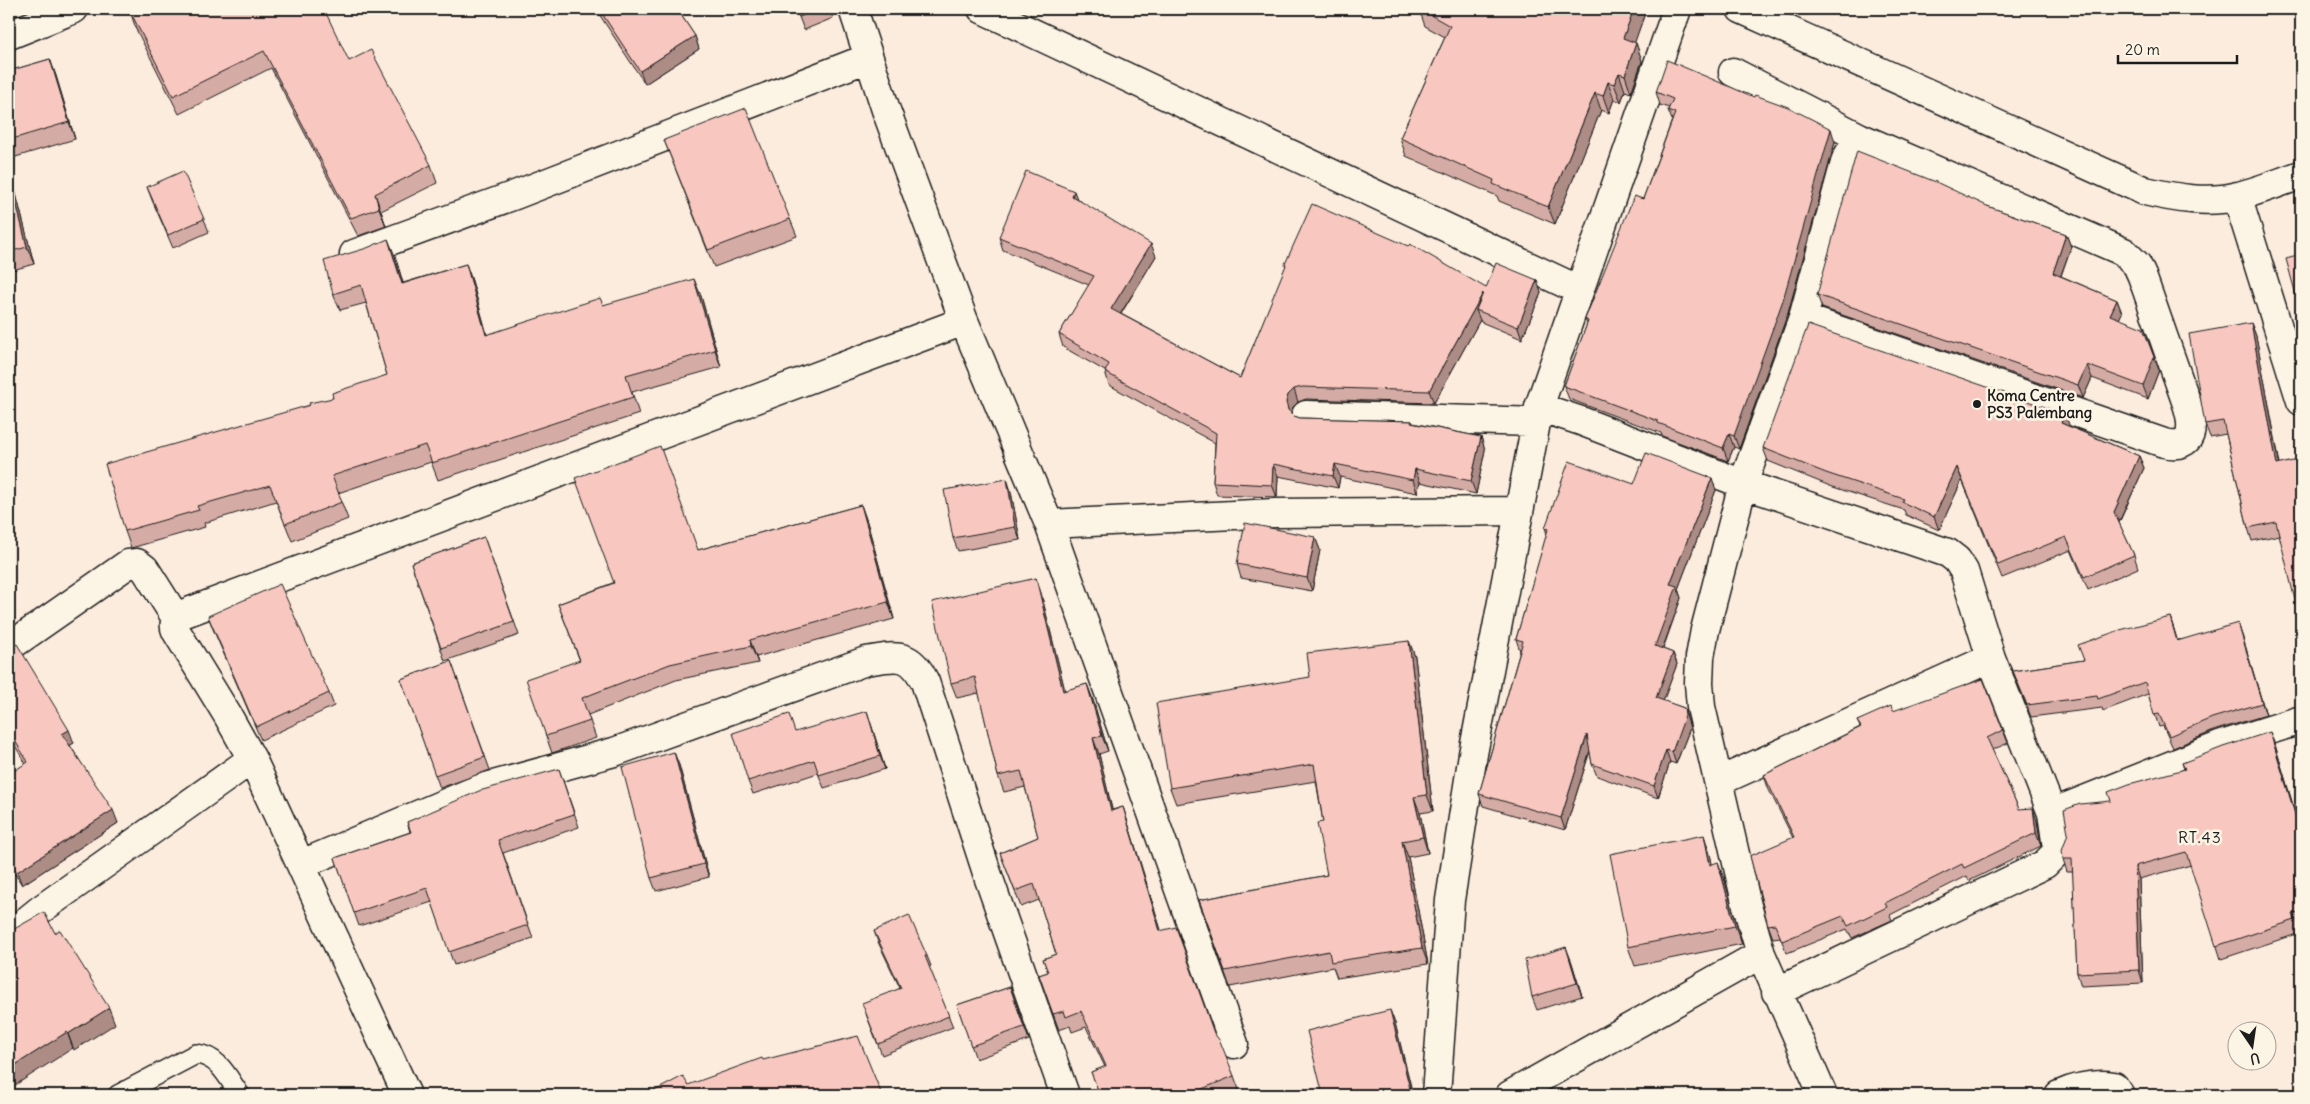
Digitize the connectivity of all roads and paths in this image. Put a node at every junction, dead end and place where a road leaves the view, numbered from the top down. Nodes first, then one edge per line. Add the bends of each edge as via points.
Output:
1 (74, 9) edge
2 (853, 9) edge
3 (982, 9) edge
4 (1676, 9) edge
5 (1741, 9) edge
6 (9, 35) edge
7 (868, 58) junction
8 (1733, 72) dead end
9 (1859, 137) junction
10 (2301, 175) edge
11 (2237, 196) junction
12 (332, 262) edge
13 (1580, 290) junction
14 (1803, 318) junction
15 (964, 321) junction
16 (2301, 402) edge
17 (1306, 415) dead end
18 (1538, 415) junction
19 (1743, 484) junction
20 (1519, 511) junction
21 (1049, 524) junction
22 (176, 618) junction
23 (9, 647) edge
24 (1991, 658) junction
25 (2301, 720) edge
26 (252, 759) junction
27 (1720, 781) junction
28 (2052, 813) junction
29 (302, 864) junction
30 (11, 932) edge
31 (1760, 954) junction
32 (1776, 992) junction
33 (1234, 1044) dead end
34 (118, 1095) edge
35 (240, 1095) edge
36 (407, 1095) edge
37 (1065, 1095) edge
38 (1436, 1095) edge
39 (1510, 1095) edge
40 (1822, 1095) edge
41 (2059, 1095) edge
42 (2120, 1095) edge

1 - 6 street
2 - 7 street
3 - 13 street
4 - 13 street
5 - 11 street via 2145,191 2189,199
7 - 12 street
7 - 15 street
8 - 9 street
9 - 14 street via 1846,159
9 - 14 street via 2124,252 2137,265 2142,276 2187,404 2192,423 2190,432 2182,444 2164,443
10 - 11 street
11 - 16 street
13 - 18 street
14 - 19 street
15 - 21 street
15 - 22 street
17 - 18 street
18 - 19 street via 1581,421
18 - 20 street
19 - 24 street via 1952,556 1964,571
19 - 27 street via 1700,657 1702,707
20 - 21 street via 1275,513
20 - 38 street via 1473,754 1450,900
21 - 33 street
22 - 23 street via 145,569 137,563 128,564
22 - 26 street via 176,631
24 - 27 street
24 - 28 street
25 - 28 street via 2222,745
26 - 29 street
26 - 30 street
27 - 31 street
28 - 32 street via 2056,848 2045,864
29 - 36 street
29 - 37 street via 479,789 614,752 866,661 900,658 912,661 925,682 988,876
31 - 32 street
31 - 39 street
32 - 40 street
34 - 35 lane via 196,1054 217,1062
41 - 42 street via 2099,1084 2114,1086

